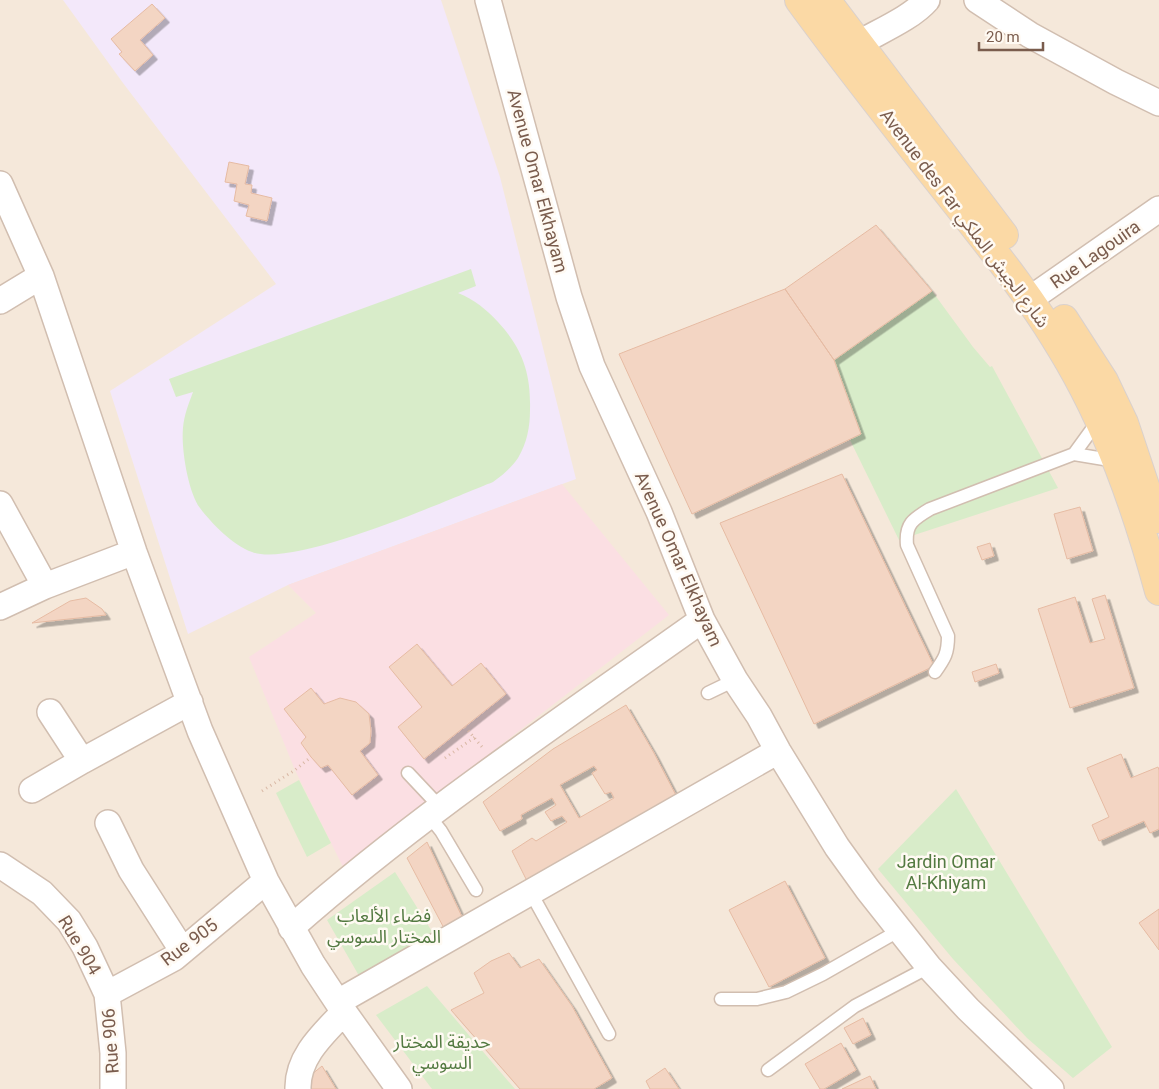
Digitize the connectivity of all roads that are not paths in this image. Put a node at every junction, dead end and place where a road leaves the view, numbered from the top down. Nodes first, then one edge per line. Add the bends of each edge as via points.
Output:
1 (488, 0) edge
2 (799, 0) edge
3 (826, 0) edge
4 (927, 0) edge
5 (977, 0) edge
6 (849, 49) junction
7 (1159, 103) edge
8 (0, 184) edge
9 (1159, 209) edge
10 (41, 276) junction
11 (1037, 294) junction
12 (0, 300) edge
13 (1098, 421) junction
14 (1074, 454) junction
15 (1117, 461) junction
16 (0, 504) edge
17 (1159, 528) edge
18 (134, 552) junction
19 (45, 586) junction
20 (1159, 591) edge
21 (0, 608) edge
22 (702, 620) junction
23 (935, 672) dead end
24 (735, 680) junction
25 (708, 693) dead end
26 (190, 702) junction
27 (50, 712) dead end
28 (778, 752) junction
29 (82, 761) junction
30 (408, 773) dead end
31 (32, 790) dead end
32 (435, 811) junction
33 (108, 823) dead end
34 (0, 865) edge
35 (266, 881) junction
36 (476, 890) dead end
37 (531, 892) junction
38 (291, 928) junction
39 (900, 930) junction
40 (182, 950) junction
41 (928, 967) junction
42 (107, 994) junction
43 (721, 999) dead end
44 (341, 1007) junction
45 (609, 1034) dead end
46 (768, 1070) dead end
47 (113, 1089) edge
48 (298, 1089) edge
49 (399, 1089) edge
50 (1051, 1089) edge

1 - 22 street, Avenue Omar Elkhayam via 569,297 592,366 658,512
2 - 6 main road, Avenue des Far شارع الجيش الملكي
3 - 6 main road, Avenue des Far شارع الجيش الملكي
4 - 6 street via 904,18
5 - 7 street via 1030,36
6 - 11 main road, Avenue des Far شارع الجيش الملكي
8 - 10 street
9 - 11 street, Rue Lagouira
10 - 12 street
10 - 18 street
11 - 13 main road, Avenue des Far شارع الجيش الملكي
11 - 17 main road, Avenue des Far شارع الجيش الملكي via 1090,358 1112,397 1140,466
13 - 14 lane
13 - 15 main road, Avenue des Far شارع الجيش الملكي
14 - 15 lane
14 - 23 lane via 930,510 909,526 907,545 948,636 948,650
15 - 20 main road, Avenue des Far شارع الجيش الملكي via 1145,538
16 - 19 street
18 - 19 street
18 - 26 street
19 - 21 street
22 - 24 street, Avenue Omar Elkhayam
22 - 32 street
24 - 25 lane
24 - 28 street, Avenue Omar Elkhayam
26 - 29 street
26 - 35 street
27 - 29 street
28 - 37 street
28 - 39 street, Avenue Omar Elkhayam via 837,847
29 - 31 street
30 - 32 lane
32 - 36 lane via 442,831
32 - 38 street via 344,881
33 - 40 street via 131,870
34 - 42 street, Rue 904 via 42,893 69,921 85,946
35 - 38 street
35 - 40 street, Rue 905
37 - 44 street
37 - 45 lane
38 - 44 street
39 - 41 street, Avenue Omar Elkhayam
39 - 43 lane via 786,992 757,999
40 - 42 street, Rue 905 via 174,958
41 - 46 lane via 855,1006
41 - 50 street, Avenue Omar Elkhayam
42 - 47 street, Rue 906
44 - 48 street via 303,1062
44 - 49 street

